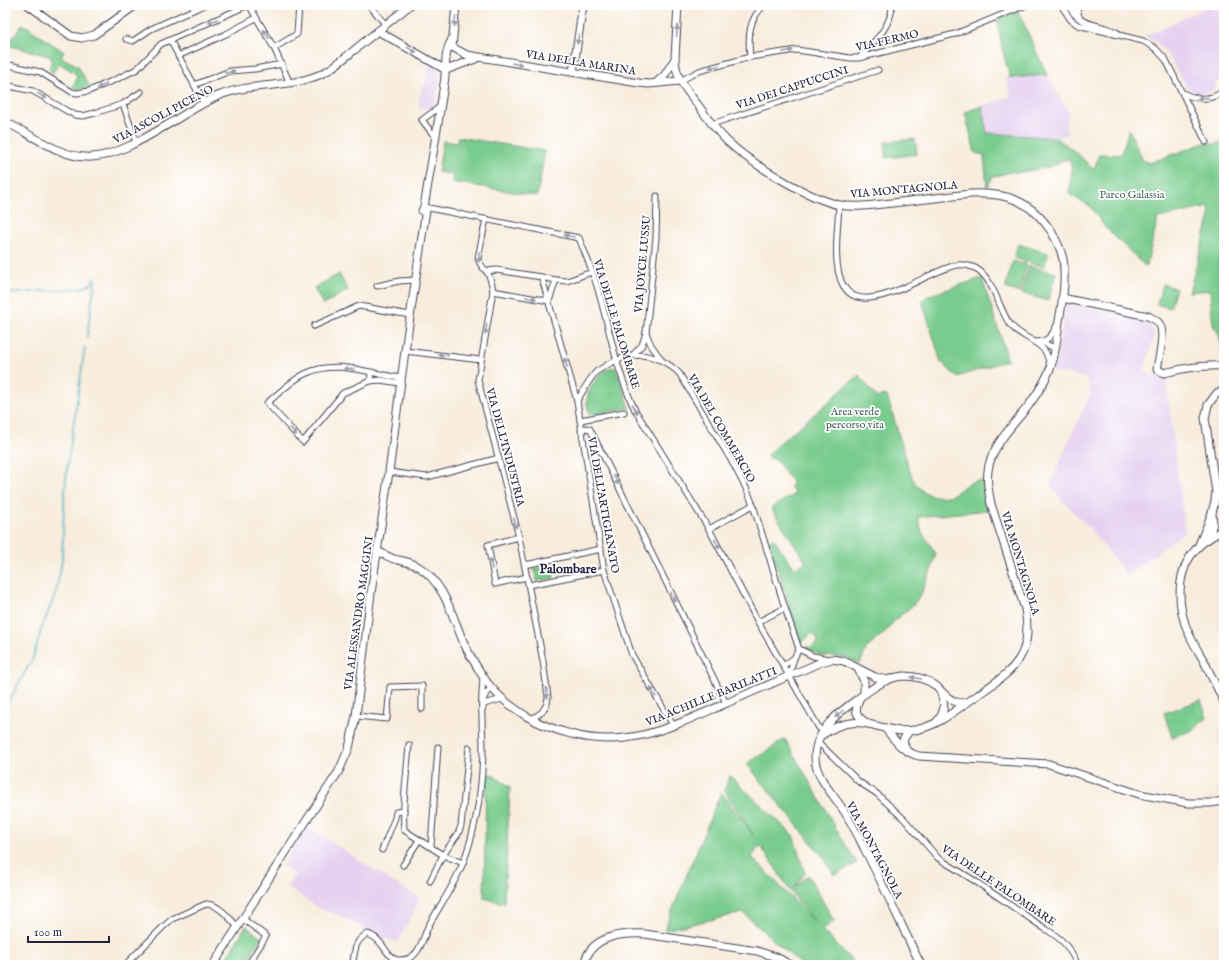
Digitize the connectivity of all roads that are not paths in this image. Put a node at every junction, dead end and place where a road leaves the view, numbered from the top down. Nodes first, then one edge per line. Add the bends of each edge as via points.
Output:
1 (28, 5) edge
2 (136, 5) edge
3 (204, 5) edge
4 (249, 5) edge
5 (299, 5) edge
6 (369, 5) edge
7 (410, 5) edge
8 (456, 5) edge
9 (583, 5) edge
10 (678, 5) edge
11 (765, 5) edge
12 (892, 5) edge
13 (1026, 5) edge
14 (1062, 5) edge
15 (1069, 5) edge
16 (1079, 5) edge
17 (256, 18) junction
18 (1080, 19) junction
19 (386, 25) junction
20 (378, 31) junction
21 (1122, 36) junction
22 (453, 37) junction
23 (126, 40) dead end
24 (170, 40) junction
25 (274, 48) junction
26 (178, 56) junction
27 (750, 57) junction
28 (479, 58) junction
29 (675, 58) junction
30 (859, 58) junction
31 (7, 64) edge
32 (282, 64) junction
33 (446, 70) junction
34 (878, 70) dead end
35 (573, 72) junction
36 (5, 79) edge
37 (288, 79) dead end
38 (680, 81) junction
39 (657, 82) junction
40 (5, 85) edge
41 (194, 85) junction
42 (1224, 90) edge
43 (141, 92) dead end
44 (1182, 92) junction
45 (204, 103) junction
46 (123, 104) junction
47 (441, 106) junction
48 (5, 122) edge
49 (712, 124) junction
50 (436, 138) junction
51 (136, 142) junction
52 (1206, 142) dead end
53 (657, 196) dead end
54 (839, 205) junction
55 (424, 207) junction
56 (486, 219) junction
57 (486, 271) junction
58 (592, 272) junction
59 (541, 277) junction
60 (416, 280) junction
61 (556, 280) junction
62 (377, 286) dead end
63 (493, 291) junction
64 (1062, 298) junction
65 (549, 301) junction
66 (410, 315) junction
67 (1059, 320) junction
68 (314, 326) dead end
69 (646, 333) junction
70 (1033, 342) junction
71 (1042, 342) junction
72 (642, 345) junction
73 (651, 345) junction
74 (1043, 349) junction
75 (1056, 349) junction
76 (405, 351) junction
77 (633, 355) junction
78 (645, 355) junction
79 (661, 359) junction
80 (481, 360) junction
81 (616, 360) junction
82 (1224, 366) edge
83 (1050, 368) junction
84 (371, 372) junction
85 (370, 381) junction
86 (401, 381) junction
87 (1224, 390) edge
88 (577, 400) junction
89 (624, 412) dead end
90 (580, 420) junction
91 (581, 431) junction
92 (499, 458) junction
93 (389, 472) junction
94 (753, 505) junction
95 (1212, 514) junction
96 (1213, 523) junction
97 (709, 528) junction
98 (1206, 528) junction
99 (1223, 530) edge
100 (519, 537) junction
101 (1210, 537) junction
102 (1198, 547) junction
103 (601, 549) junction
104 (377, 551) junction
105 (392, 559) junction
106 (376, 561) junction
107 (525, 565) junction
108 (604, 570) junction
109 (527, 577) junction
110 (529, 585) junction
111 (785, 608) junction
112 (758, 622) junction
113 (799, 649) junction
114 (794, 658) junction
115 (832, 660) junction
116 (783, 666) junction
117 (858, 669) junction
118 (788, 676) junction
119 (483, 677) junction
120 (887, 680) junction
121 (492, 688) junction
122 (941, 692) junction
123 (862, 696) junction
124 (502, 699) junction
125 (1224, 702) edge
126 (726, 703) junction
127 (966, 703) junction
128 (483, 704) junction
129 (422, 709) dead end
130 (356, 716) junction
131 (532, 719) junction
132 (867, 723) junction
133 (934, 723) junction
134 (673, 725) junction
135 (886, 728) junction
136 (820, 731) junction
137 (909, 731) junction
138 (818, 742) junction
139 (409, 745) dead end
140 (438, 747) dead end
141 (469, 748) dead end
142 (906, 750) junction
143 (1224, 801) edge
144 (404, 811) junction
145 (395, 818) junction
146 (404, 819) junction
147 (419, 840) junction
148 (431, 846) junction
149 (382, 850) dead end
150 (443, 855) junction
151 (463, 863) junction
152 (403, 865) dead end
153 (430, 881) dead end
154 (243, 919) junction
155 (238, 927) junction
156 (125, 965) edge
157 (213, 965) edge
158 (248, 965) edge
159 (352, 965) edge
160 (584, 965) edge
161 (791, 965) edge
162 (921, 965) edge
163 (1078, 965) edge

1 - 2 main road via 71,36 82,38 94,35
3 - 23 street via 151,29 133,41
4 - 17 street
4 -> 24 street
5 - 25 street via 297,34
6 - 19 street
7 - 19 main road, VIA ASCOLI PICENO
8 -> 22 main road
9 -> 35 main road
29 -> 10 main road, VIA MONTAGNOLA
11 - 27 street via 753,19 749,32
12 - 30 street via 882,32
13 - 30 street, VIA FERMO via 955,34
14 - 21 street via 1067,15 1078,25
15 - 18 street via 1075,16
16 - 18 street via 1077,10
25 -> 17 street
17 - 26 street
18 - 21 street via 1115,30
19 - 20 main road, VIA ASCOLI PICENO
20 -> 33 main road
20 - 45 main road, VIA ASCOLI PICENO via 320,74 289,84 240,88
21 - 44 street via 1143,41 1156,48 1166,60
22 - 28 main road, VIA DELLA MARINA via 452,47 462,54
22 - 33 main road, VIA ALESSANDRO MAGGINI via 447,48
24 - 26 street
24 -> 31 street via 154,50 137,69 89,91 77,93 40,72
25 - 32 street
26 - 41 street
27 -> 30 street, VIA FERMO via 797,50
27 -> 38 street, VIA FERMO via 699,71
28 - 33 main road, VIA DELLA MARINA
28 -> 35 main road, VIA DELLA MARINA
29 - 38 main road, VIA MONTAGNOLA
29 - 39 main road
31 - 36 street
32 - 37 street
41 -> 32 street via 230,71
33 - 47 main road, VIA ALESSANDRO MAGGINI
34 - 49 street, VIA DEI CAPPUCCINI
35 - 39 main road, VIA DELLA MARINA via 639,83
38 - 39 main road, VIA DELLA MARINA
38 - 49 main road, VIA MONTAGNOLA
40 -> 46 street via 33,91 75,115 83,116
41 - 45 street
42 -> 44 street via 1212,97 1197,99
43 - 46 street
44 - 52 street
45 - 51 main road, VIA ASCOLI PICENO
46 - 51 street
47 - 50 main road, VIA ALESSANDRO MAGGINI
47 - 50 street via 422,120
48 - 51 main road, VIA ASCOLI PICENO via 60,150 86,158 117,152
49 - 54 main road, VIA MONTAGNOLA via 726,140 755,163 785,181
50 - 55 main road, VIA ALESSANDRO MAGGINI
53 - 69 street, VIA JOYCE LUSSU via 656,238
54 - 64 main road, VIA MONTAGNOLA via 861,206 985,194 1019,200 1040,216 1056,240 1063,259
54 - 70 street via 837,265 841,281 851,293 858,297 873,299 956,265 968,265 984,275 1010,324
55 - 56 street, VIA DELLE PALOMBARE
55 - 60 main road, VIA ALESSANDRO MAGGINI
56 -> 57 street via 478,258 479,265
58 -> 56 street, VIA DELLE PALOMBARE via 579,238
57 - 59 street via 497,270
57 - 63 street via 491,279
58 - 61 street via 567,281
58 - 81 street, VIA DELLE PALOMBARE
59 - 61 street
59 - 65 street, VIA DELL'ARTIGIANATO
60 - 62 street
60 - 66 main road, VIA ALESSANDRO MAGGINI
61 - 65 street
63 -> 65 street
63 -> 80 street, VIA DELL'INDUSTRIA
64 - 67 main road, VIA MONTAGNOLA
64 - 82 main road via 1148,316 1157,321 1161,325 1162,335 1157,369 1164,372
88 -> 65 street, VIA DELL'ARTIGIANATO
66 - 68 street via 359,306
66 - 76 main road, VIA ALESSANDRO MAGGINI
67 - 71 street via 1052,334
67 - 75 main road, VIA MONTAGNOLA
69 - 72 street, VIA JOYCE LUSSU
69 - 73 street, VIA JOYCE LUSSU
70 - 71 street
70 - 74 street
71 - 75 street
72 - 77 street, VIA JOYCE LUSSU
72 - 78 street
73 - 78 street
73 - 79 street, VIA JOYCE LUSSU
74 - 75 street
74 - 83 street
75 - 83 main road, VIA MONTAGNOLA
80 -> 76 street
76 - 86 main road, VIA ALESSANDRO MAGGINI
77 - 78 street, VIA DEL COMMERCIO
77 - 81 street, VIA DEL COMMERCIO
78 - 79 street, VIA DEL COMMERCIO
79 - 94 street, VIA DEL COMMERCIO via 679,373 689,388 731,460
80 - 92 street, VIA DELL'INDUSTRIA via 479,386
81 - 88 street, VIA DEL COMMERCIO via 596,373
81 -> 97 street, VIA DELLE PALOMBARE via 635,410
83 - 127 main road, VIA MONTAGNOLA via 1039,391 1001,439 990,460 987,474 991,504 1025,610 1027,636 1024,648 1011,669
84 - 85 street
84 -> 85 street via 325,367 306,373 268,403 303,442 343,393
84 - 86 street
85 - 86 street
86 - 93 main road, VIA ALESSANDRO MAGGINI
87 - 95 main road via 1217,393 1208,405 1206,418 1216,492
88 - 90 street, VIA DELL'ARTIGIANATO
89 - 90 street
90 - 91 street, VIA DELL'ARTIGIANATO
91 - 103 street, VIA DELL'ARTIGIANATO
91 -> 126 street via 585,428 590,429
92 - 93 street via 427,477
92 -> 100 street, VIA DELL'INDUSTRIA
93 - 104 main road, VIA ALESSANDRO MAGGINI
94 - 97 street
94 - 111 street, VIA DEL COMMERCIO
95 - 96 main road
95 - 98 main road
96 - 99 main road
96 - 101 main road
97 -> 112 street, VIA DELLE PALOMBARE
98 - 101 main road
98 - 102 main road
99 - 101 main road
100 - 107 street, VIA DELL'INDUSTRIA
109 -> 100 street via 495,584 488,545
101 - 102 main road
102 - 125 main road via 1183,571 1180,588 1181,607 1189,635
103 - 107 street
103 - 108 street, VIA DELL'ARTIGIANATO
104 - 105 main road, VIA ACHILLE BARILATTI
104 - 106 main road, VIA ALESSANDRO MAGGINI
105 - 106 main road, VIA ACHILLE BARILATTI
105 - 119 main road, VIA ACHILLE BARILATTI via 419,567 434,580
106 - 130 main road, VIA ALESSANDRO MAGGINI
107 - 109 street, VIA DELL'INDUSTRIA
108 - 110 street
134 -> 108 street, VIA DELL'ARTIGIANATO via 632,654
109 - 110 street, VIA DELL'INDUSTRIA
110 -> 131 street, VIA DELL'INDUSTRIA via 548,697 542,712
111 - 112 street
111 - 113 street, VIA DEL COMMERCIO
112 - 116 street, VIA DELLE PALOMBARE
113 - 114 street
113 - 115 street via 813,656
114 - 116 street
114 - 118 street
115 - 117 main road via 844,661
115 - 118 main road, VIA ACHILLE BARILATTI
116 - 118 street, VIA DELLE PALOMBARE
117 - 120 main road
117 - 123 main road via 864,681
118 - 126 main road, VIA ACHILLE BARILATTI
118 - 136 street, VIA DELLE PALOMBARE
119 - 121 main road, VIA ACHILLE BARILATTI
119 - 128 street
122 -> 120 main road via 929,682 912,676
120 - 123 main road
121 - 124 main road, VIA ACHILLE BARILATTI
121 - 128 street via 490,696
122 - 127 main road via 954,701
122 - 133 main road via 944,709
123 - 132 main road via 856,713
123 -> 136 main road
124 - 128 street
124 - 131 main road, VIA ACHILLE BARILATTI
126 - 134 main road, VIA ACHILLE BARILATTI
127 - 133 main road, VIA MONTAGNOLA via 946,718
128 - 151 street via 480,792 473,831
129 - 130 street via 422,686 390,687 387,718
130 - 154 main road, VIA ALESSANDRO MAGGINI via 349,748 340,772
131 - 134 main road, VIA ACHILLE BARILATTI via 588,739 632,738
132 - 135 main road, VIA MONTAGNOLA
132 - 136 main road, VIA MONTAGNOLA via 846,723
133 - 137 main road, VIA MONTAGNOLA
135 - 137 main road, VIA MONTAGNOLA
135 - 142 main road via 897,744
136 - 138 main road, VIA MONTAGNOLA
137 - 142 main road via 904,740
138 - 162 main road, VIA MONTAGNOLA via 815,758 819,773 847,816
138 - 163 street, VIA DELLE PALOMBARE via 859,782 876,793 904,818 938,858 1055,935 1068,946
139 - 144 street
140 - 148 street
141 - 150 street via 461,826
142 - 143 main road via 919,756 1049,764 1139,794 1188,803
144 - 145 street via 396,812
144 - 146 street
145 - 146 street
145 - 149 street
146 - 147 street via 404,830
147 - 148 street
147 - 152 street
148 - 150 street
150 - 151 street
150 - 153 street
151 - 159 street via 419,950 411,958 400,961 394,959 388,955 377,938 367,934 356,944
154 - 155 main road, VIA ALESSANDRO MAGGINI
154 - 158 street via 266,936
155 - 156 street via 212,904 201,905 163,926
155 - 157 main road, VIA ALESSANDRO MAGGINI
160 - 161 main road via 588,953 601,941 617,934 629,933 757,951

